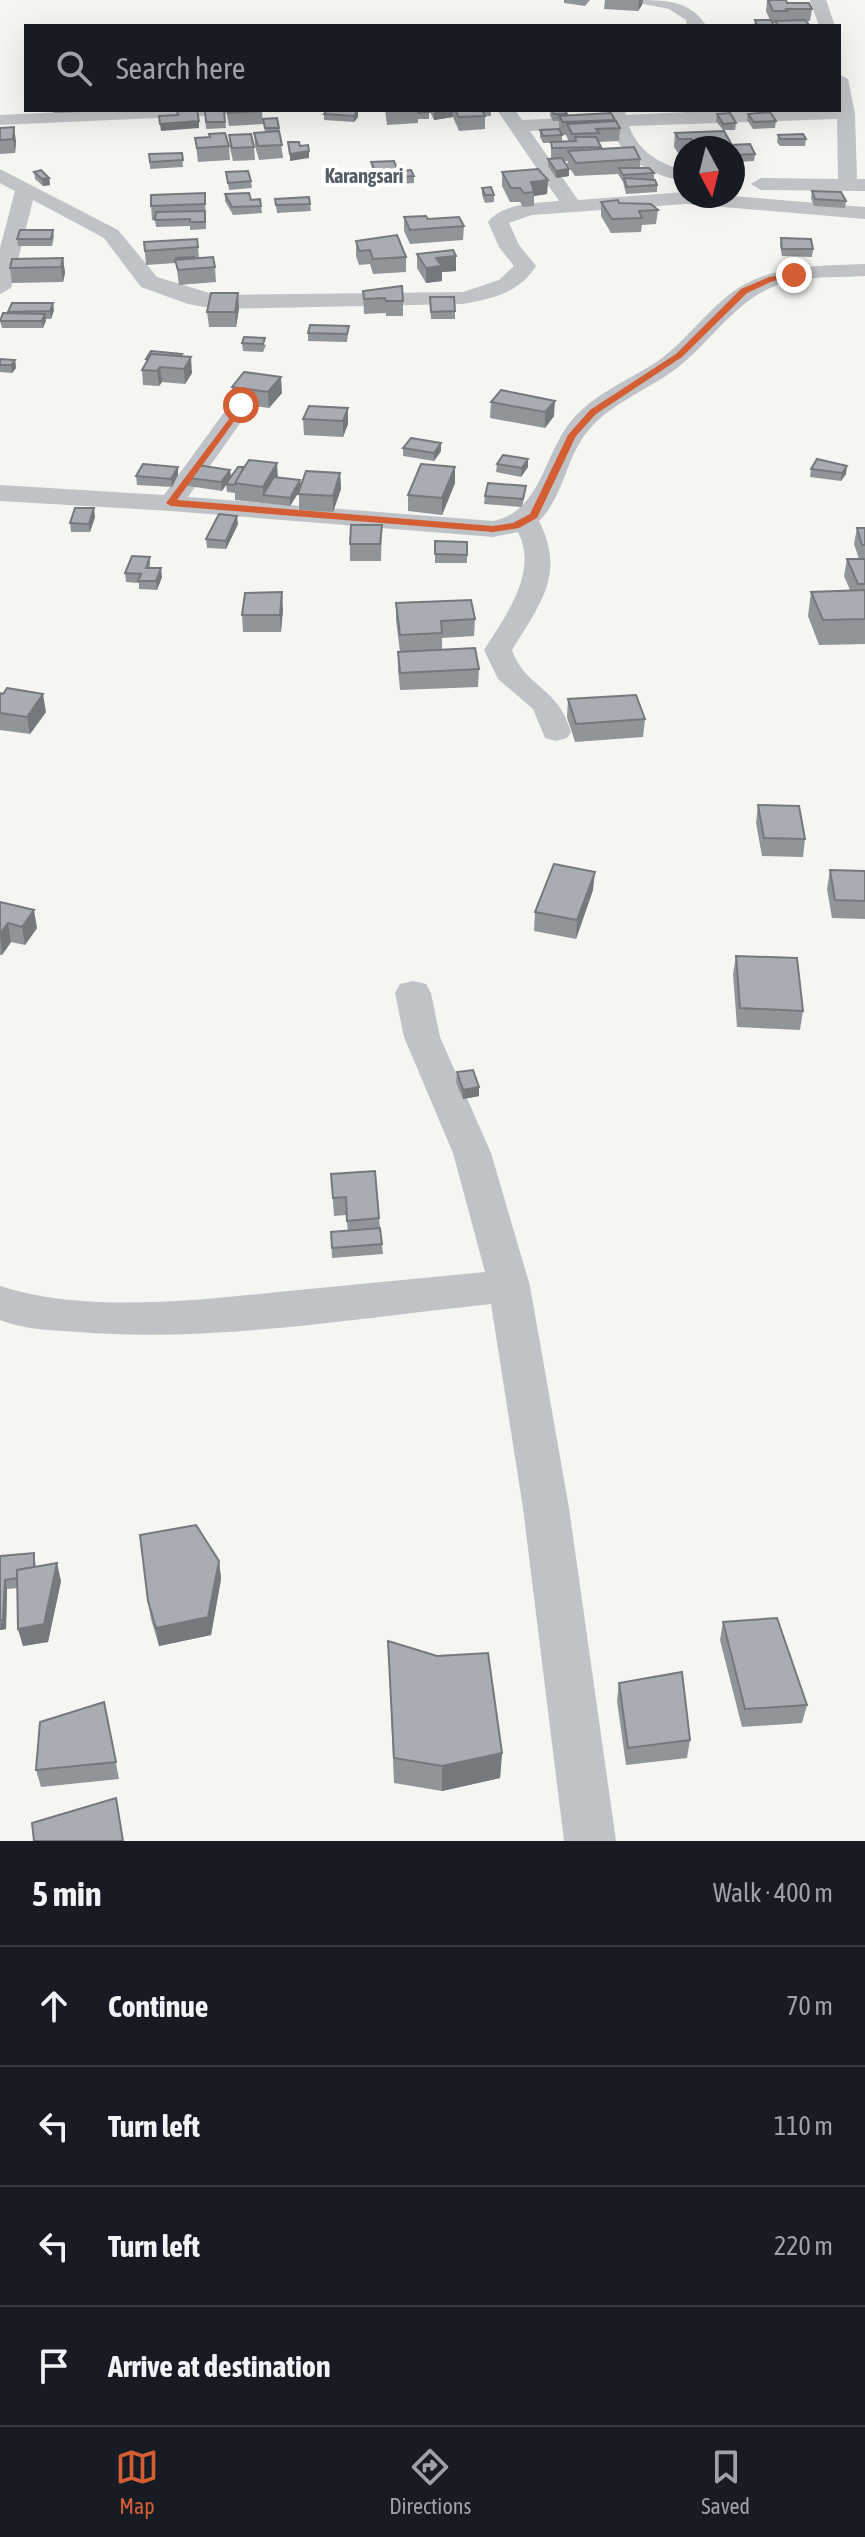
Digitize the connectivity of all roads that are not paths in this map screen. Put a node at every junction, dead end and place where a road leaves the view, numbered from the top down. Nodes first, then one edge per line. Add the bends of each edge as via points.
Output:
1 (644, 0) edge
2 (818, 0) edge
3 (697, 24) edge
4 (826, 24) edge
5 (841, 89) edge
6 (179, 112) edge
7 (846, 114) junction
8 (616, 116) edge
9 (510, 118) edge
10 (0, 120) edge
11 (673, 173) edge
12 (9, 181) edge
13 (852, 181) edge
14 (745, 188) edge
15 (745, 192) edge
16 (673, 199) edge
17 (572, 205) junction
18 (865, 213) edge
19 (865, 270) edge
20 (0, 288) edge
21 (241, 405) edge
22 (0, 493) edge
23 (171, 503) junction
24 (526, 521) junction
25 (556, 732) dead end
26 (413, 993) dead end
27 (509, 1286) junction
28 (0, 1303) edge
29 (590, 1841) edge

1 - 3 street via 680,7 692,13
2 - 4 street
5 - 7 street
6 - 10 street
7 - 8 street
7 - 13 street
8 - 9 street
8 - 11 street via 637,158
9 - 17 street
12 - 17 street via 111,234 149,282 216,302 479,295 503,286 525,266 509,247 499,220 516,212
12 - 20 street
13 - 14 street
15 - 18 street
16 - 17 street
19 - 24 street via 771,279 744,291 679,356 593,412 572,435 534,516
21 - 23 street
22 - 23 street
23 - 24 street via 493,529
24 - 25 street via 539,548 534,579 528,604 498,650 515,683 550,712
26 - 27 street via 422,1037 472,1153
27 - 28 street via 178,1319 21,1311
27 - 29 street via 546,1508

